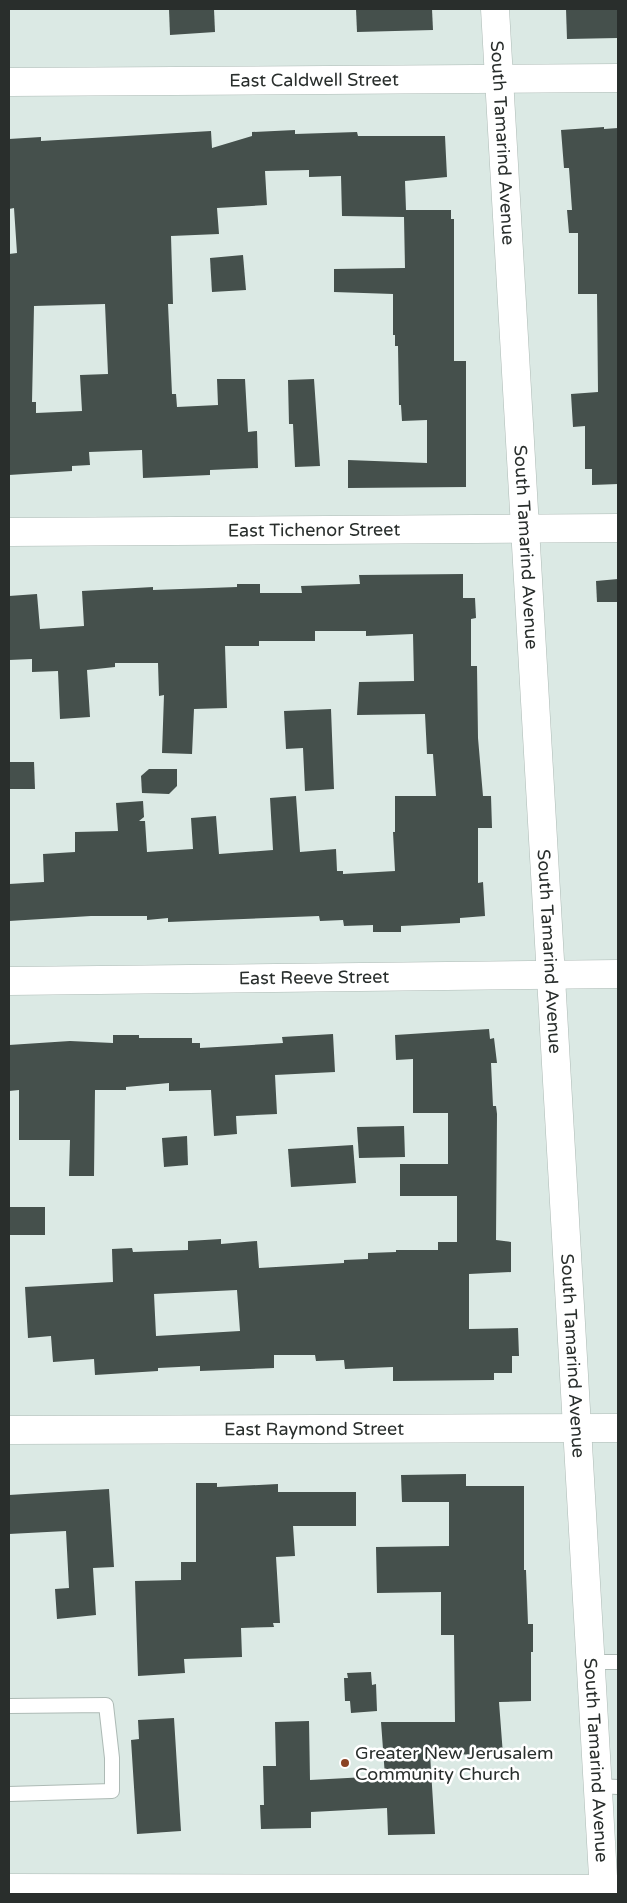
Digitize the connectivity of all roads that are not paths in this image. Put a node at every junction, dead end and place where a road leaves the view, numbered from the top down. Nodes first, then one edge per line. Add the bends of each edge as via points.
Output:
1 (495, 9) edge
2 (618, 78) edge
3 (499, 79) junction
4 (9, 82) edge
5 (618, 528) edge
6 (525, 529) junction
7 (9, 532) edge
8 (551, 974) junction
9 (618, 974) edge
10 (9, 980) edge
11 (577, 1428) junction
12 (618, 1428) edge
13 (9, 1430) edge
14 (590, 1662) junction
15 (618, 1662) edge
16 (9, 1706) edge
17 (608, 1786) edge
18 (9, 1794) edge
19 (9, 1888) edge
20 (40, 1891) edge
21 (609, 1891) edge
22 (201, 1892) edge

1 - 3 street, South Tamarind Avenue
2 - 3 street, East Caldwell Street
3 - 4 street, East Caldwell Street
3 - 6 street, South Tamarind Avenue
5 - 6 street, East Tichenor Street
6 - 7 street, East Tichenor Street
6 - 8 street, South Tamarind Avenue
8 - 9 street, East Reeve Street
8 - 10 street, East Reeve Street
8 - 11 street, South Tamarind Avenue
11 - 12 street, East Raymond Street
11 - 13 street, East Raymond Street
11 - 14 street, South Tamarind Avenue
14 - 15 lane
14 - 17 street, South Tamarind Avenue
16 - 18 lane via 106,1705 112,1791
17 - 21 street, South Tamarind Avenue
19 - 20 street
20 - 22 street
21 - 22 street

